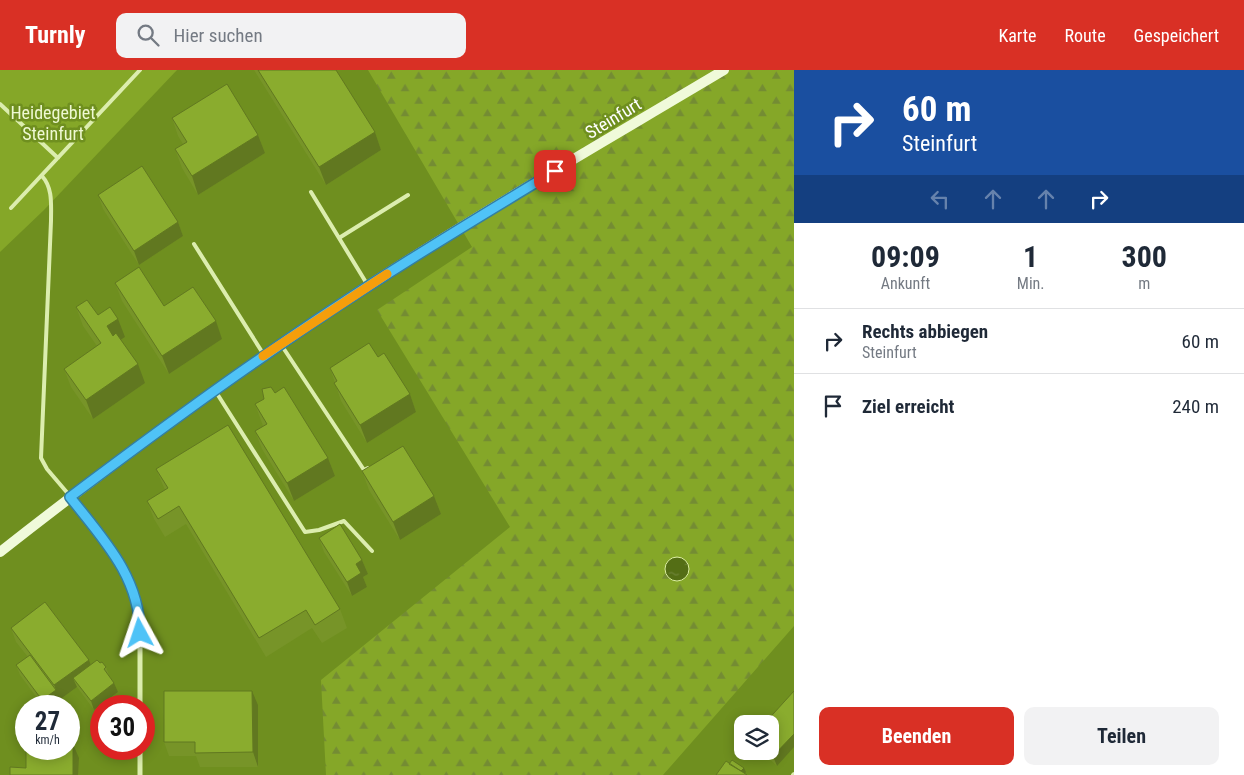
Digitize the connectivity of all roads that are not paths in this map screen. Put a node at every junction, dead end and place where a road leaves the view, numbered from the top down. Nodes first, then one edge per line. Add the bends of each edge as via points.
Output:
1 (140, 70) edge
2 (724, 70) edge
3 (0, 104) edge
4 (58, 158) junction
5 (42, 176) junction
6 (311, 192) dead end
7 (408, 195) dead end
8 (11, 208) dead end
9 (339, 238) junction
10 (194, 244) dead end
11 (368, 286) junction
12 (280, 344) junction
13 (264, 356) junction
14 (215, 390) junction
15 (372, 466) edge
16 (70, 497) junction
17 (372, 551) dead end
18 (0, 552) edge
19 (140, 695) edge
20 (140, 760) edge
21 (140, 775) edge

1 - 4 lane
2 - 11 street, Steinfurt
3 - 4 lane
4 - 5 lane
5 - 8 lane
5 - 16 lane via 50,191 52,221 41,458
6 - 9 lane
7 - 9 lane
9 - 11 lane
10 - 13 lane
11 - 12 street, Steinfurt
12 - 13 street, Steinfurt
12 - 15 lane via 364,470
13 - 14 street, Steinfurt
14 - 16 street, Steinfurt
14 - 17 lane via 305,532 344,521
16 - 18 street, Steinfurt
16 - 19 street via 110,546 130,582 140,615
20 - 21 street

